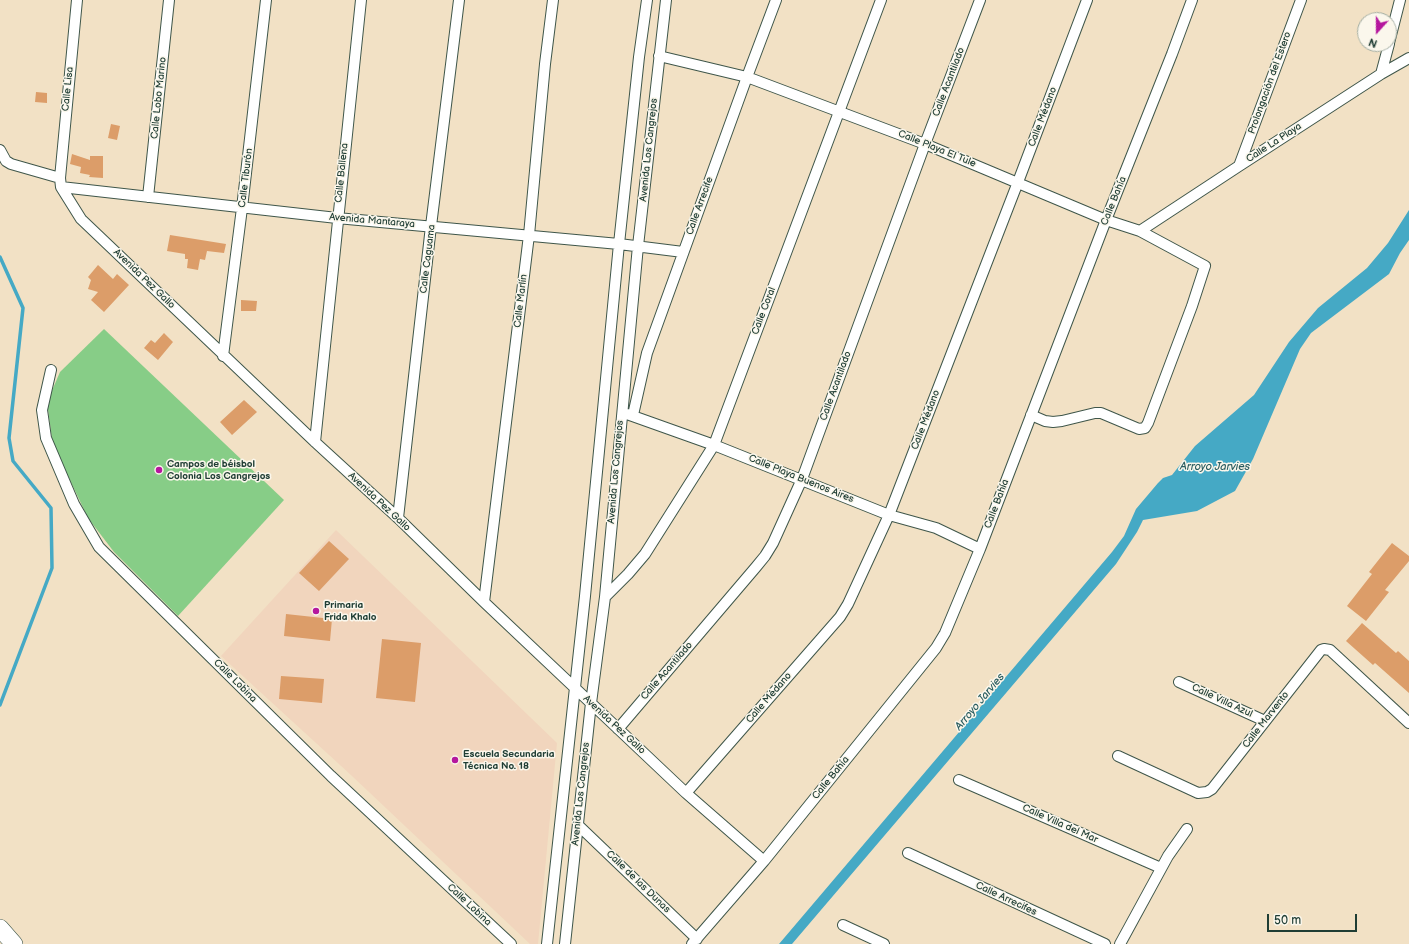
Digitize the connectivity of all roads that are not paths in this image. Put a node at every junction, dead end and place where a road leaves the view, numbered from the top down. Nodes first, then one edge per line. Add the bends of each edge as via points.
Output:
1 (77, 0) edge
2 (170, 0) edge
3 (266, 0) edge
4 (361, 0) edge
5 (459, 0) edge
6 (553, 0) edge
7 (647, 0) edge
8 (666, 0) edge
9 (776, 0) edge
10 (881, 0) edge
11 (980, 0) edge
12 (1087, 0) edge
13 (1192, 0) edge
14 (1300, 0) edge
15 (1400, 0) edge
16 (1397, 12) edge
17 (1387, 52) edge
18 (659, 56) junction
19 (1409, 58) edge
20 (1381, 74) junction
21 (747, 77) junction
22 (839, 112) junction
23 (925, 144) junction
24 (0, 150) edge
25 (1239, 166) junction
26 (1018, 182) junction
27 (60, 183) junction
28 (148, 196) junction
29 (242, 208) junction
30 (337, 218) junction
31 (1106, 220) junction
32 (431, 226) junction
33 (1140, 232) junction
34 (529, 235) junction
35 (619, 244) junction
36 (638, 246) junction
37 (683, 252) junction
38 (223, 356) junction
39 (51, 370) dead end
40 (622, 413) junction
41 (633, 415) junction
42 (1031, 415) junction
43 (315, 442) junction
44 (714, 445) junction
45 (802, 479) junction
46 (890, 515) junction
47 (398, 518) junction
48 (980, 549) junction
49 (605, 598) junction
50 (484, 602) junction
51 (1179, 682) dead end
52 (574, 687) junction
53 (591, 703) junction
54 (1265, 721) junction
55 (1409, 723) edge
56 (618, 729) junction
57 (1118, 756) dead end
58 (959, 780) dead end
59 (686, 793) junction
60 (578, 825) junction
61 (1187, 829) dead end
62 (908, 853) dead end
63 (764, 861) junction
64 (1161, 868) junction
65 (843, 925) dead end
66 (0, 928) edge
67 (695, 941) edge
68 (14, 944) edge
69 (511, 944) edge
70 (547, 944) edge
71 (565, 944) edge
72 (884, 944) edge
73 (1105, 944) edge
74 (1120, 944) edge

1 - 27 street, Calle Lisa
2 - 28 street, Calle Lobo Marino
3 - 29 street, Calle Tiburón
4 - 30 street, Calle Ballena
5 - 32 street, Calle Caguama
6 - 34 street, Calle Marlín
7 - 35 street, Avenida Los Cangrejos
8 - 18 street, Avenida Los Cangrejos
9 - 21 street, Calle Arrecife
10 - 22 street, Calle Coral
11 - 23 street, Calle Acantilado
12 - 26 street, Calle Médano
13 - 31 street, Calle Bahía
14 - 25 street, Prolongación del Estero
15 - 16 street
17 - 20 street
18 - 21 street, Calle Playa El Tule
18 - 36 street, Avenida Los Cangrejos
19 - 20 street, Calle La Playa
20 - 25 street, Calle La Playa
21 - 22 street, Calle Playa El Tule
21 - 37 street, Calle Arrecife
22 - 23 street, Calle Playa El Tule
22 - 44 street, Calle Coral
23 - 26 street, Calle Playa El Tule
23 - 45 street, Calle Acantilado
24 - 27 street via 6,161 11,164
25 - 33 street, Calle La Playa
26 - 31 street, Calle Playa El Tule
26 - 46 street, Calle Médano
27 - 28 street, Avenida Mantaraya
27 - 38 street, Avenida Pez Gallo via 81,219
28 - 29 street, Avenida Mantaraya
29 - 30 street, Avenida Mantaraya
29 - 38 street, Calle Tiburón
30 - 32 street, Avenida Mantaraya
30 - 43 street, Calle Ballena
31 - 33 street, Calle Playa El Tule
31 - 42 street, Calle Bahía
32 - 34 street, Avenida Mantaraya
32 - 47 street, Calle Caguama
33 - 42 street, Calle Playa El Tule via 1206,266 1148,423 1145,428 1139,430 1095,412 1053,422
34 - 35 street, Avenida Mantaraya
34 - 50 street, Calle Marlín
35 - 36 street, Avenida Mantaraya
35 - 52 street, Avenida Los Cangrejos
36 - 37 street, Avenida Mantaraya
36 - 40 street, Avenida Los Cangrejos
37 - 41 street, Calle Arrecife via 647,353
38 - 43 street, Avenida Pez Gallo
39 - 69 street, Calle Lobina via 42,410 46,438 74,504 99,547 331,776
40 - 41 street, Calle Playa Buenos Aires
40 - 49 street, Avenida Los Cangrejos
41 - 44 street, Calle Playa Buenos Aires
42 - 48 street, Calle Bahía
43 - 47 street, Avenida Pez Gallo
44 - 45 street, Calle Playa Buenos Aires
44 - 49 street, Calle Coral via 645,554
45 - 46 street, Calle Playa Buenos Aires
45 - 56 street, Calle Acantilado via 765,556
46 - 48 street, Calle Playa Buenos Aires via 936,528
46 - 59 street, Calle Médano via 840,617
47 - 50 street, Avenida Pez Gallo
48 - 63 street, Calle Bahía via 945,633 936,648
49 - 53 street, Avenida Los Cangrejos
50 - 52 street, Avenida Pez Gallo
51 - 54 street, Calle Villa Azul
52 - 53 street, Avenida Pez Gallo
52 - 70 street, Avenida Los Cangrejos
53 - 56 street, Avenida Pez Gallo
53 - 60 street, Avenida Los Cangrejos
54 - 55 street, Calle Marvento via 1324,649 1330,650
54 - 57 street, Calle Marvento via 1212,789 1203,793
56 - 59 street, Avenida Pez Gallo
58 - 64 street, Calle Villa del Mar
59 - 63 street, Avenida Pez Gallo
60 - 67 street, Calle de las Dunas
60 - 71 street, Avenida Los Cangrejos
61 - 64 street
62 - 73 street, Calle Arrecifes
63 - 67 street, Calle Bahía
64 - 74 street
65 - 72 street
66 - 68 highway

